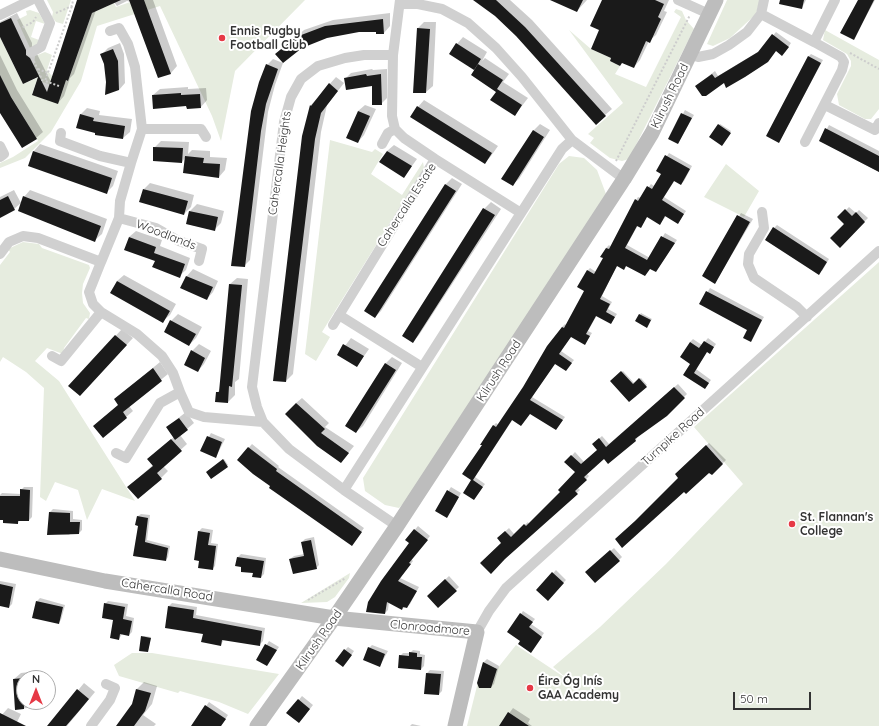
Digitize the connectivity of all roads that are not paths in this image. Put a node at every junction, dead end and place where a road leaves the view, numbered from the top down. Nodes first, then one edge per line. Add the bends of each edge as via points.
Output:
1 (31, 0) edge
2 (38, 0) edge
3 (678, 0) edge
4 (716, 0) edge
5 (764, 0) edge
6 (835, 0) edge
7 (400, 2) edge
8 (5, 12) edge
9 (709, 14) junction
10 (761, 14) junction
11 (110, 31) dead end
12 (814, 42) junction
13 (31, 52) road end
14 (393, 55) junction
15 (690, 56) junction
16 (825, 105) junction
17 (878, 128) edge
18 (142, 129) junction
19 (395, 129) junction
20 (61, 133) dead end
21 (206, 137) dead end
22 (572, 140) junction
23 (805, 142) dead end
24 (382, 144) dead end
25 (0, 146) edge
26 (0, 157) edge
27 (435, 159) junction
28 (131, 163) junction
29 (624, 179) junction
30 (762, 212) dead end
31 (521, 213) junction
32 (119, 218) junction
33 (879, 251) edge
34 (0, 254) edge
35 (199, 261) dead end
36 (101, 262) junction
37 (101, 312) junction
38 (339, 315) junction
39 (807, 317) junction
40 (333, 325) dead end
41 (52, 356) dead end
42 (422, 367) junction
43 (180, 392) junction
44 (263, 422) junction
45 (116, 453) dead end
46 (344, 490) junction
47 (397, 526) junction
48 (0, 559) edge
49 (334, 618) junction
50 (477, 632) junction
51 (106, 684) dead end
52 (91, 726) edge
53 (257, 726) edge
54 (455, 726) edge

1 - 8 street
2 - 13 street via 50,23 42,47
3 - 9 street
4 - 9 main road, Kilrush Road
5 - 10 street
6 - 12 street
7 - 14 street
7 - 22 street via 442,9 468,23 496,48 522,77
9 - 15 main road, Kilrush Road
10 - 12 street
10 - 15 street via 747,32 729,45 713,54
11 - 18 street via 119,28 128,44 135,67
12 - 16 street via 841,57 844,62
14 - 19 street via 392,116
14 - 44 street, Cahercalla Heights via 345,58 318,66 301,79 291,97 284,122 252,387
15 - 29 main road, Kilrush Road via 652,132
16 - 17 street
16 - 23 street
18 - 21 street via 201,129
18 - 28 street
19 - 24 street via 388,133
19 - 27 street
20 - 28 street via 60,141 100,156
22 - 29 street
22 - 31 street via 562,149
25 - 26 street via 4,154
27 - 31 street, Cahercalla Estate
27 - 38 street, Cahercalla Estate
28 - 32 street via 120,201
29 - 47 main road, Kilrush Road
30 - 39 street via 764,228 749,254 748,264 754,278 797,307
31 - 42 street
32 - 35 street, Woodlands via 156,228 179,241 202,249
32 - 36 street
33 - 39 street, Turnpike Road
34 - 36 street via 9,242 23,236 38,238
36 - 37 street via 89,292 93,304
37 - 41 street via 62,361
37 - 43 street via 137,334 162,356 173,373
38 - 40 street, Cahercalla Estate
38 - 42 street
39 - 50 street, Turnpike Road via 506,588
42 - 46 street
43 - 44 street via 189,412 204,417
43 - 45 street via 160,403 126,458
44 - 46 street via 289,449
46 - 47 street
47 - 49 main road, Kilrush Road
48 - 49 main road, Cahercalla Road via 105,581
49 - 50 main road, Clonroadmore
49 - 53 main road, Kilrush Road
50 - 54 main road, Clonroadmore
51 - 52 street via 115,688 110,700

